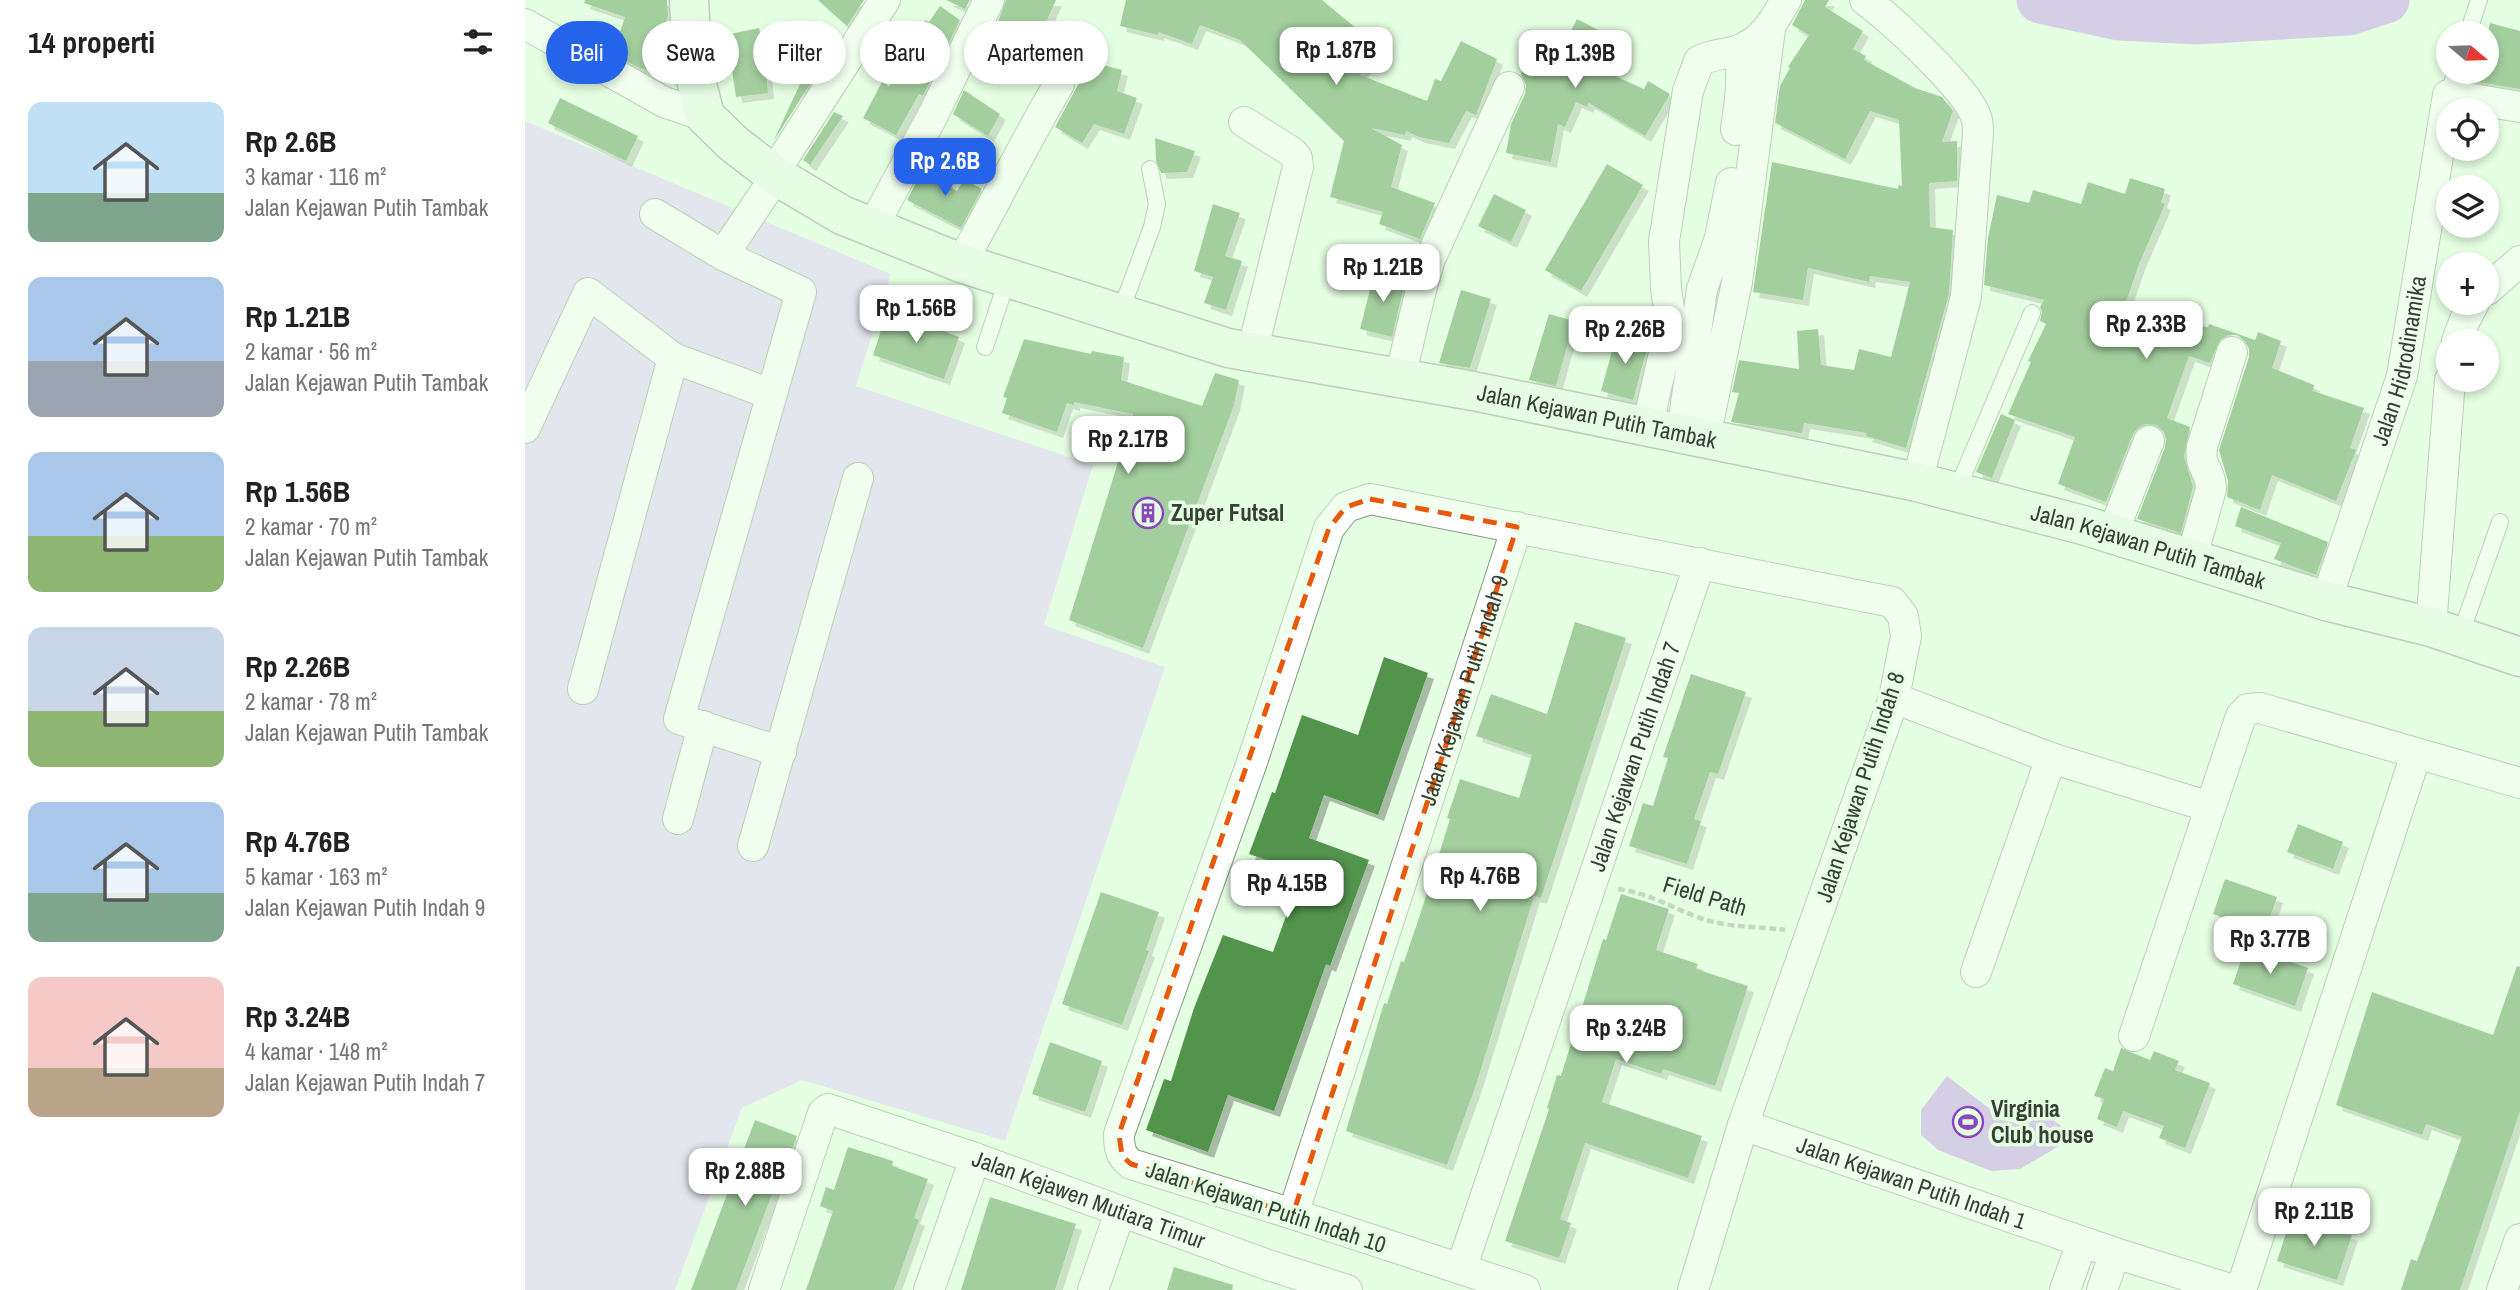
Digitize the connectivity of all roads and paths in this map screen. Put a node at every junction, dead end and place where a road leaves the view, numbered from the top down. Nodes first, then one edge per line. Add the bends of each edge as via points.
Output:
1 (689, 0) edge
2 (885, 0) edge
3 (989, 0) edge
4 (1786, 0) edge
5 (1865, 0) edge
6 (2479, 0) edge
7 (2472, 21) edge
8 (525, 24) edge
9 (1770, 29) junction
10 (1738, 51) junction
11 (1059, 84) dead end
12 (2452, 84) edge
13 (2455, 84) edge
14 (1509, 87) dead end
15 (2520, 107) edge
16 (705, 116) junction
17 (1244, 121) dead end
18 (1150, 169) dead end
19 (775, 175) junction
20 (655, 214) dead end
21 (872, 228) junction
22 (723, 255) junction
23 (2520, 261) edge
24 (961, 262) junction
25 (1008, 277) junction
26 (2499, 279) edge
27 (1666, 289) junction
28 (1702, 289) junction
29 (1120, 313) junction
30 (2032, 313) dead end
31 (985, 347) dead end
32 (1252, 352) junction
33 (2232, 352) dead end
34 (673, 358) junction
35 (1400, 377) junction
36 (2450, 392) edge
37 (771, 394) junction
38 (525, 428) edge
39 (1678, 433) junction
40 (2149, 441) dead end
41 (859, 478) dead end
42 (1917, 482) junction
43 (1956, 492) junction
44 (2500, 522) dead end
45 (1517, 527) junction
46 (1329, 528) joint
47 (2112, 534) junction
48 (2191, 560) junction
49 (1700, 563) junction
50 (2326, 601) junction
51 (2445, 632) junction
52 (2520, 657) edge
53 (583, 689) dead end
54 (1894, 698) junction
55 (703, 726) junction
56 (781, 752) junction
57 (2416, 754) junction
58 (2051, 758) junction
59 (2520, 783) edge
60 (2210, 807) junction
61 (678, 819) dead end
62 (754, 846) dead end
63 (1591, 885) junction
64 (1810, 934) junction
65 (1976, 972) dead end
66 (2134, 1036) dead end
67 (1742, 1125) junction
68 (975, 1158) junction
69 (1120, 1212) junction
70 (1293, 1214) junction
71 (2520, 1239) edge
72 (2082, 1242) junction
73 (2115, 1253) junction
74 (1461, 1269) junction
75 (1263, 1278) edge
76 (764, 1290) edge
77 (929, 1290) edge
78 (1093, 1290) edge
79 (1347, 1290) edge
80 (1525, 1290) edge
81 (1693, 1290) edge
82 (2065, 1290) edge
83 (2102, 1290) edge
84 (2233, 1290) edge
85 (2241, 1290) edge
86 (2502, 1290) edge

1 - 16 street via 693,68
2 - 19 street
3 - 21 street
4 - 9 street
5 - 42 street via 1945,75 1977,117 1966,297
6 - 7 lane
8 - 16 street via 664,102
9 - 10 street
9 - 39 street via 1737,282
10 - 27 street via 1699,61 1688,91 1664,241
10 - 28 street via 1741,93 1731,186 1720,238
11 - 24 street
12 - 50 street, Jalan Hidrodinamika via 2402,376
13 - 15 street
14 - 35 street via 1430,259
16 - 19 street, Jalan Kejawan Putih Tambak
17 - 32 street via 1292,152 1298,167
18 - 29 lane via 1157,204
19 - 21 street, Jalan Kejawan Putih Tambak
19 - 22 street
20 - 22 street
21 - 24 street, Jalan Kejawan Putih Tambak
22 - 37 street via 801,292
23 - 26 street
24 - 25 street, Jalan Kejawan Putih Tambak
25 - 29 street, Jalan Kejawan Putih Tambak
25 - 31 lane
27 - 28 street
27 - 39 street
28 - 39 street
29 - 32 street, Jalan Kejawan Putih Tambak
30 - 43 lane
32 - 35 street, Jalan Kejawan Putih Tambak
33 - 48 street via 2202,447 2201,460 2211,477 2211,489
34 - 37 street
34 - 38 street via 588,293
34 - 53 street
35 - 39 street, Jalan Kejawan Putih Tambak
36 - 51 street
37 - 55 street via 679,719
39 - 42 street, Jalan Kejawan Putih Tambak
40 - 47 street
41 - 56 street
42 - 43 street, Jalan Kejawan Putih Tambak
43 - 47 street, Jalan Kejawan Putih Tambak
44 - 51 lane
45 - 46 street, Jalan Kejawan Putih Indah 8 via 1370,499 1346,507
45 - 49 street, Jalan Kejawan Putih Indah 8
45 - 70 street, Jalan Kejawan Putih Indah 9
46 - 70 street, Jalan Kejawan Putih Indah 10 via 1252,762 1119,1134 1122,1156 1131,1164
47 - 48 street, Jalan Kejawan Putih Tambak
48 - 50 street, Jalan Kejawan Putih Tambak
49 - 54 street, Jalan Kejawan Putih Indah 8 via 1892,602 1903,616 1906,636
49 - 63 street, Jalan Kejawan Putih Indah 7
50 - 51 street, Jalan Kejawan Putih Tambak
51 - 52 street, Jalan Kejawan Putih Tambak
54 - 58 street
54 - 64 street, Jalan Kejawan Putih Indah 8
55 - 56 street
55 - 61 street
56 - 62 street
57 - 59 street
57 - 60 street via 2260,708 2248,709 2241,716
57 - 85 street
58 - 60 street
58 - 65 street
60 - 66 street
63 - 64 path, Field Path via 1629,891 1702,919 1742,928
63 - 74 street, Jalan Kejawan Putih Indah 7
64 - 67 street, Jalan Kejawan Putih Indah 8
67 - 72 street, Jalan Kejawan Putih Indah 1
67 - 81 street, Jalan Kejawan Putih Indah 8
68 - 69 street, Jalan Kejawen Mutiara Timur
68 - 76 street, Jalan Kejawen Mutiara Timur via 831,1109 823,1113
68 - 77 street
69 - 75 street, Jalan Kejawen Mutiara Timur
69 - 78 street
70 - 74 street, Jalan Kejawan Putih Indah 10
71 - 86 street
72 - 73 street, Jalan Kejawan Putih Indah 1
72 - 82 street
73 - 83 street
73 - 84 street, Jalan Kejawan Putih Indah 1
74 - 80 street, Jalan Kejawan Putih Indah 10
75 - 79 street, Jalan Kejawen Mutiara Timur

